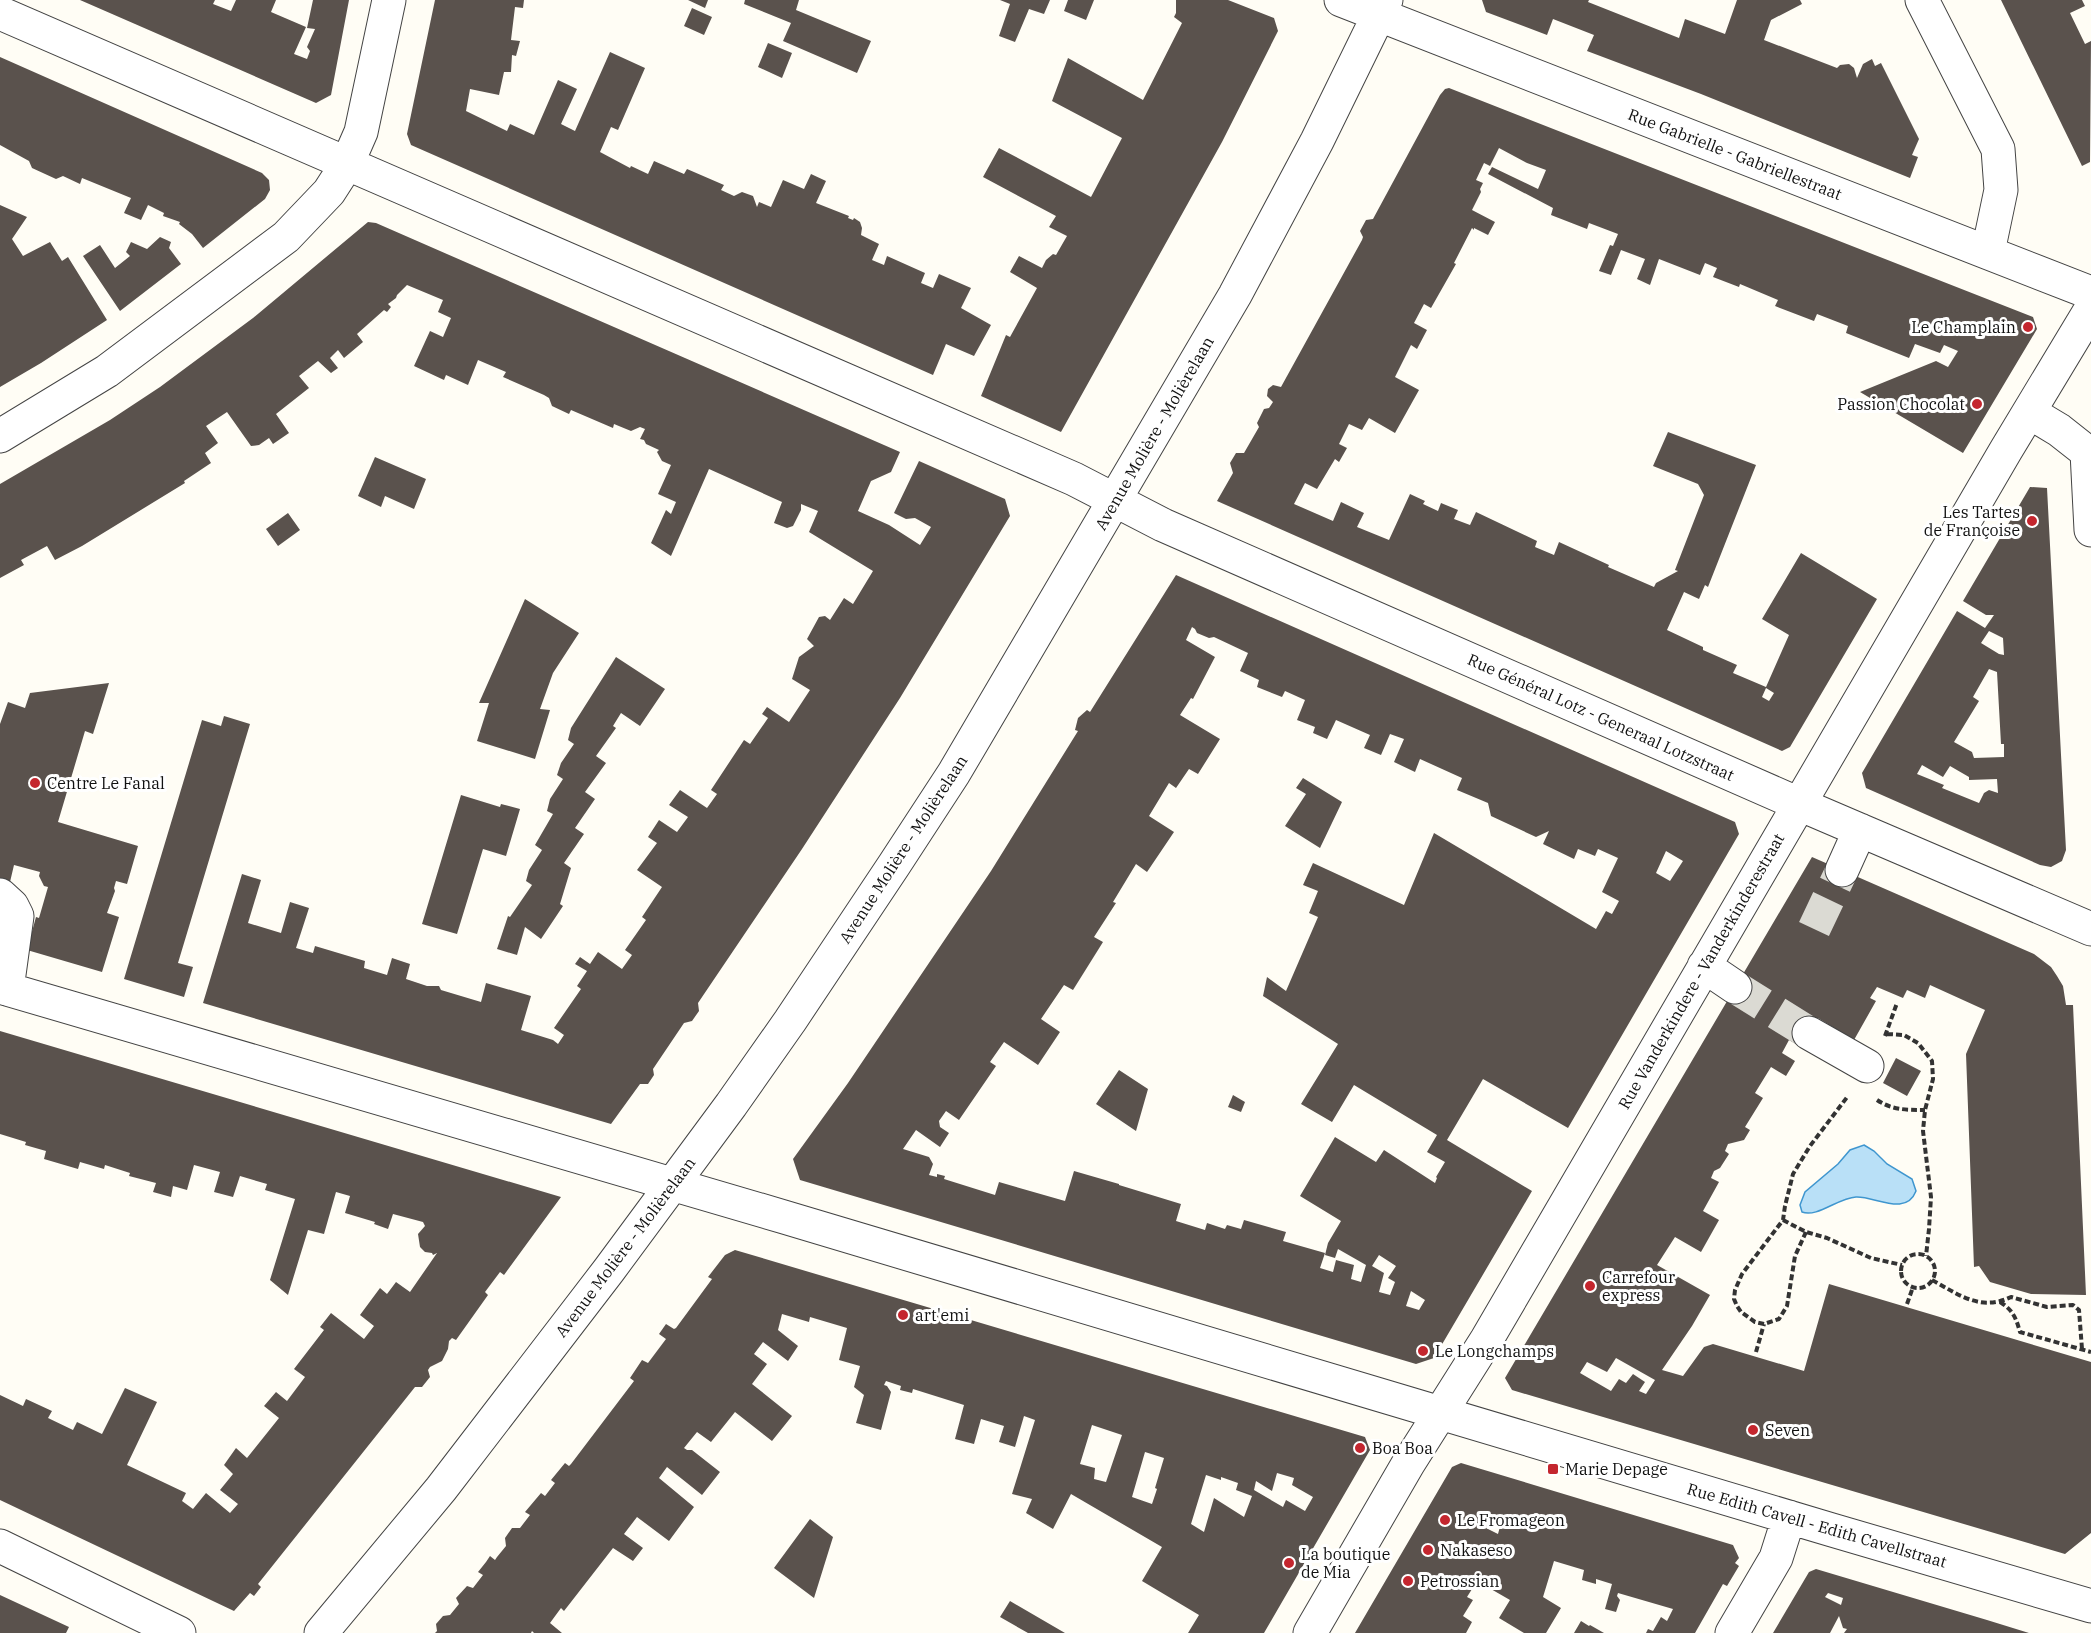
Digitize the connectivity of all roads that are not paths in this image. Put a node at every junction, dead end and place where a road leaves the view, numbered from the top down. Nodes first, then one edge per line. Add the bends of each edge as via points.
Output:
1 (389, 0) edge
2 (1341, 0) edge
3 (1922, 0) edge
4 (1383, 8) edge
5 (0, 13) edge
6 (347, 164) junction
7 (1988, 252) junction
8 (2091, 293) edge
9 (2091, 309) edge
10 (2029, 412) junction
11 (0, 436) edge
12 (1114, 500) junction
13 (2091, 530) edge
14 (1799, 804) junction
15 (1860, 830) junction
16 (1842, 870) tunnel mouth
17 (0, 895) edge
18 (2091, 929) edge
19 (1704, 966) junction
20 (1735, 987) tunnel mouth
21 (4, 988) edge
22 (1809, 1033) tunnel mouth
23 (1864, 1084) road end
24 (672, 1184) junction
25 (1440, 1413) junction
26 (1789, 1517) junction
27 (0, 1546) edge
28 (2091, 1606) edge
29 (179, 1633) edge
30 (321, 1633) edge
31 (1310, 1633) edge
32 (1732, 1633) edge

1 - 6 street via 361,132
2 - 4 street, Rue Gabrielle - Gabriellestraat
3 - 7 street via 1998,149 2001,190
4 - 7 street, Rue Gabrielle - Gabriellestraat
4 - 12 street, Avenue Molière - Molièrelaan via 1235,295
5 - 6 street, Rue Général Lotz - Generaal Lotzstraat
6 - 11 street via 329,192 286,237 107,371
6 - 12 street, Rue Général Lotz - Generaal Lotzstraat via 1074,479
7 - 8 street, Rue Gabrielle - Gabriellestraat
9 - 10 street, Rue Vanderkindere - Vanderkinderestraat
10 - 13 street via 2087,452
10 - 14 street, Rue Vanderkindere - Vanderkinderestraat
12 - 14 street, Rue Général Lotz - Generaal Lotzstraat via 1174,530
12 - 24 street, Avenue Molière - Molièrelaan via 948,782 790,1021
14 - 15 street, Rue Général Lotz - Generaal Lotzstraat
14 - 19 street, Rue Vanderkindere - Vanderkinderestraat
15 - 16 street
15 - 18 street, Rue Général Lotz - Generaal Lotzstraat
17 - 21 street via 17,916
19 - 20 street
19 - 25 street, Rue Vanderkindere - Vanderkinderestraat
21 - 24 street, Rue Edith Cavell - Edith Cavellstraat
22 - 23 street
24 - 25 street, Rue Edith Cavell - Edith Cavellstraat
24 - 30 street, Avenue Molière - Molièrelaan via 441,1489
25 - 26 street, Rue Edith Cavell - Edith Cavellstraat
25 - 31 street, Rue Vanderkindere - Vanderkinderestraat
26 - 28 street, Rue Edith Cavell - Edith Cavellstraat
26 - 32 street via 1776,1558
27 - 29 street

